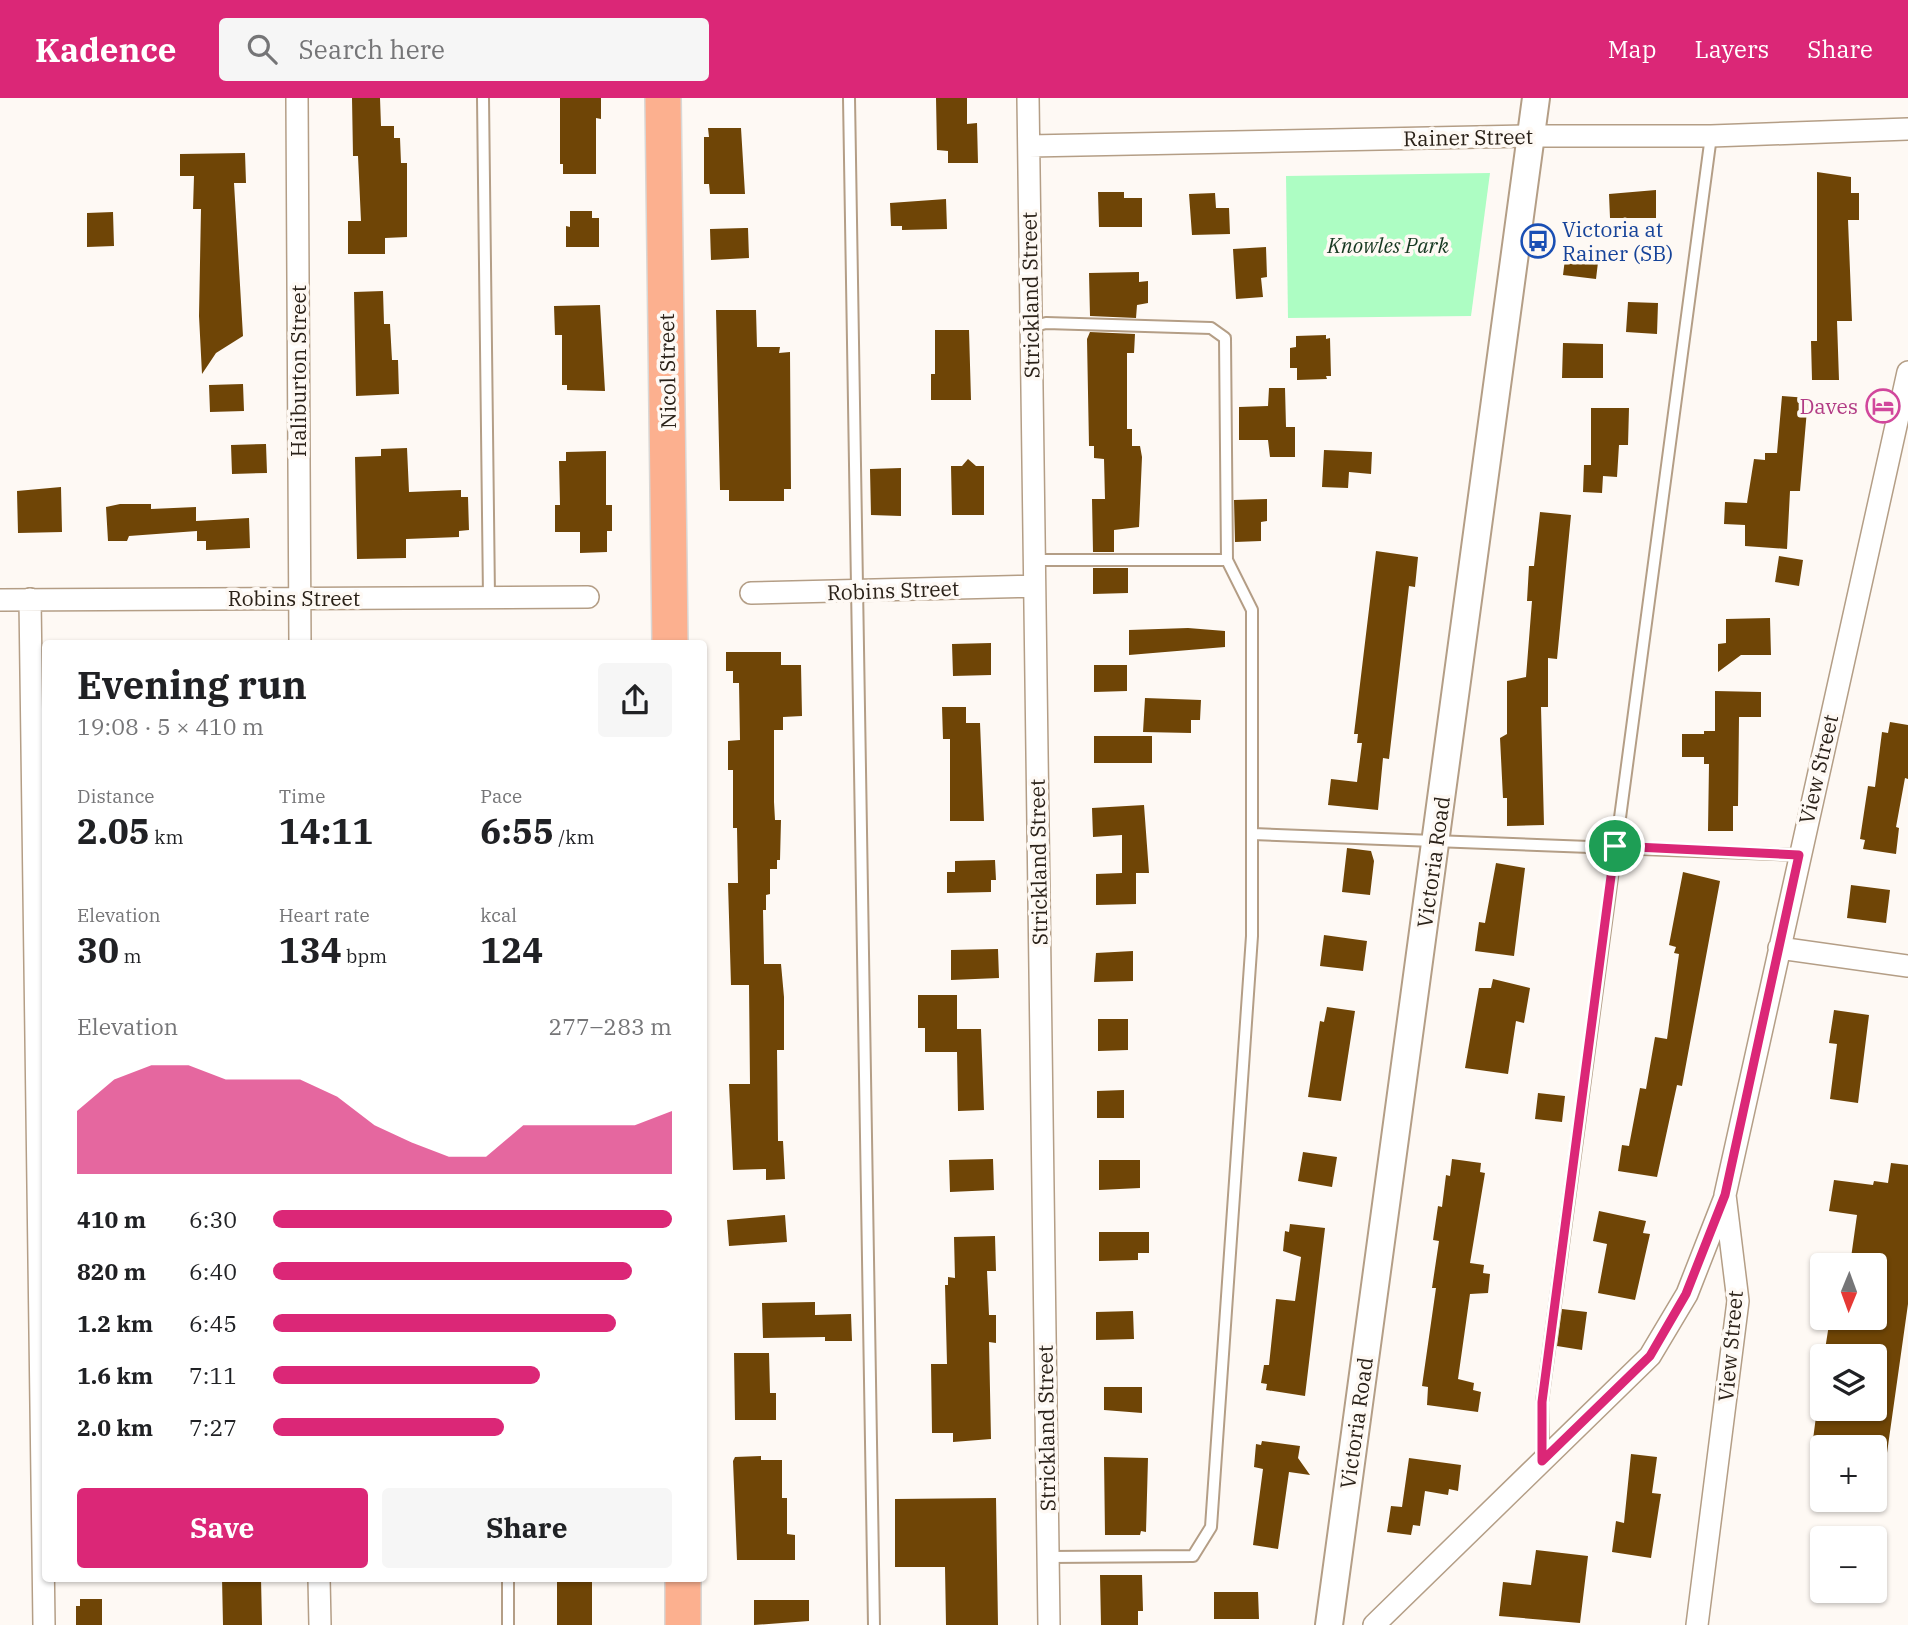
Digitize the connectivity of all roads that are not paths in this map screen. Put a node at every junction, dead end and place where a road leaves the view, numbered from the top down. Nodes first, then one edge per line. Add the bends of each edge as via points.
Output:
1 (298, 98) edge
2 (483, 98) edge
3 (663, 98) edge
4 (849, 98) edge
5 (1028, 98) edge
6 (1536, 98) edge
7 (1908, 129) edge
8 (1531, 136) junction
9 (1711, 136) junction
10 (1029, 146) junction
11 (1031, 327) junction
12 (1908, 372) edge
13 (1034, 560) junction
14 (1227, 560) junction
15 (1034, 586) junction
16 (856, 591) junction
17 (751, 593) dead end
18 (489, 597) junction
19 (588, 597) dead end
20 (299, 598) junction
21 (30, 599) junction
22 (0, 600) edge
23 (300, 640) edge
24 (670, 640) edge
25 (1253, 834) junction
26 (1436, 842) junction
27 (1615, 846) junction
28 (1799, 855) junction
29 (1779, 948) junction
30 (1908, 966) edge
31 (1725, 1195) junction
32 (1542, 1461) junction
33 (42, 1478) edge
34 (1048, 1557) junction
35 (43, 1582) edge
36 (319, 1582) edge
37 (508, 1582) edge
38 (682, 1582) edge
39 (44, 1625) edge
40 (320, 1625) edge
41 (508, 1625) edge
42 (683, 1625) edge
43 (874, 1625) edge
44 (1049, 1625) edge
45 (1329, 1625) edge
46 (1374, 1625) edge
47 (1697, 1625) edge

1 - 20 street, Haliburton Street
2 - 18 lane
3 - 24 highway, Nicol Street
4 - 16 lane
5 - 10 street, Strickland Street
6 - 8 street, Victoria Road
7 - 9 street, Rainer Street
8 - 9 street, Rainer Street
8 - 10 street, Rainer Street
8 - 26 street, Victoria Road
9 - 27 lane
10 - 11 street, Strickland Street
11 - 13 street, Strickland Street
11 - 14 lane via 1046,323 1211,328 1225,338
12 - 28 street, View Street
13 - 14 lane
13 - 15 street, Strickland Street
14 - 25 lane via 1252,610
15 - 16 street, Robins Street
15 - 34 street, Strickland Street
16 - 17 street, Robins Street
16 - 43 lane
18 - 19 street, Robins Street
18 - 20 street, Robins Street
20 - 21 street, Robins Street
20 - 23 street, Haliburton Street
21 - 22 street, Robins Street
21 - 33 street
25 - 26 lane
25 - 34 lane via 1252,936 1211,1527 1193,1556
26 - 27 lane
26 - 45 street, Victoria Road
27 - 28 lane
27 - 32 lane via 1542,1402
28 - 29 street, View Street
29 - 30 street
29 - 31 street, View Street
31 - 32 street via 1686,1294 1650,1356
31 - 47 street, View Street via 1738,1301
32 - 46 street
34 - 44 street, Strickland Street
35 - 39 street
36 - 40 street
37 - 41 lane
38 - 42 highway

